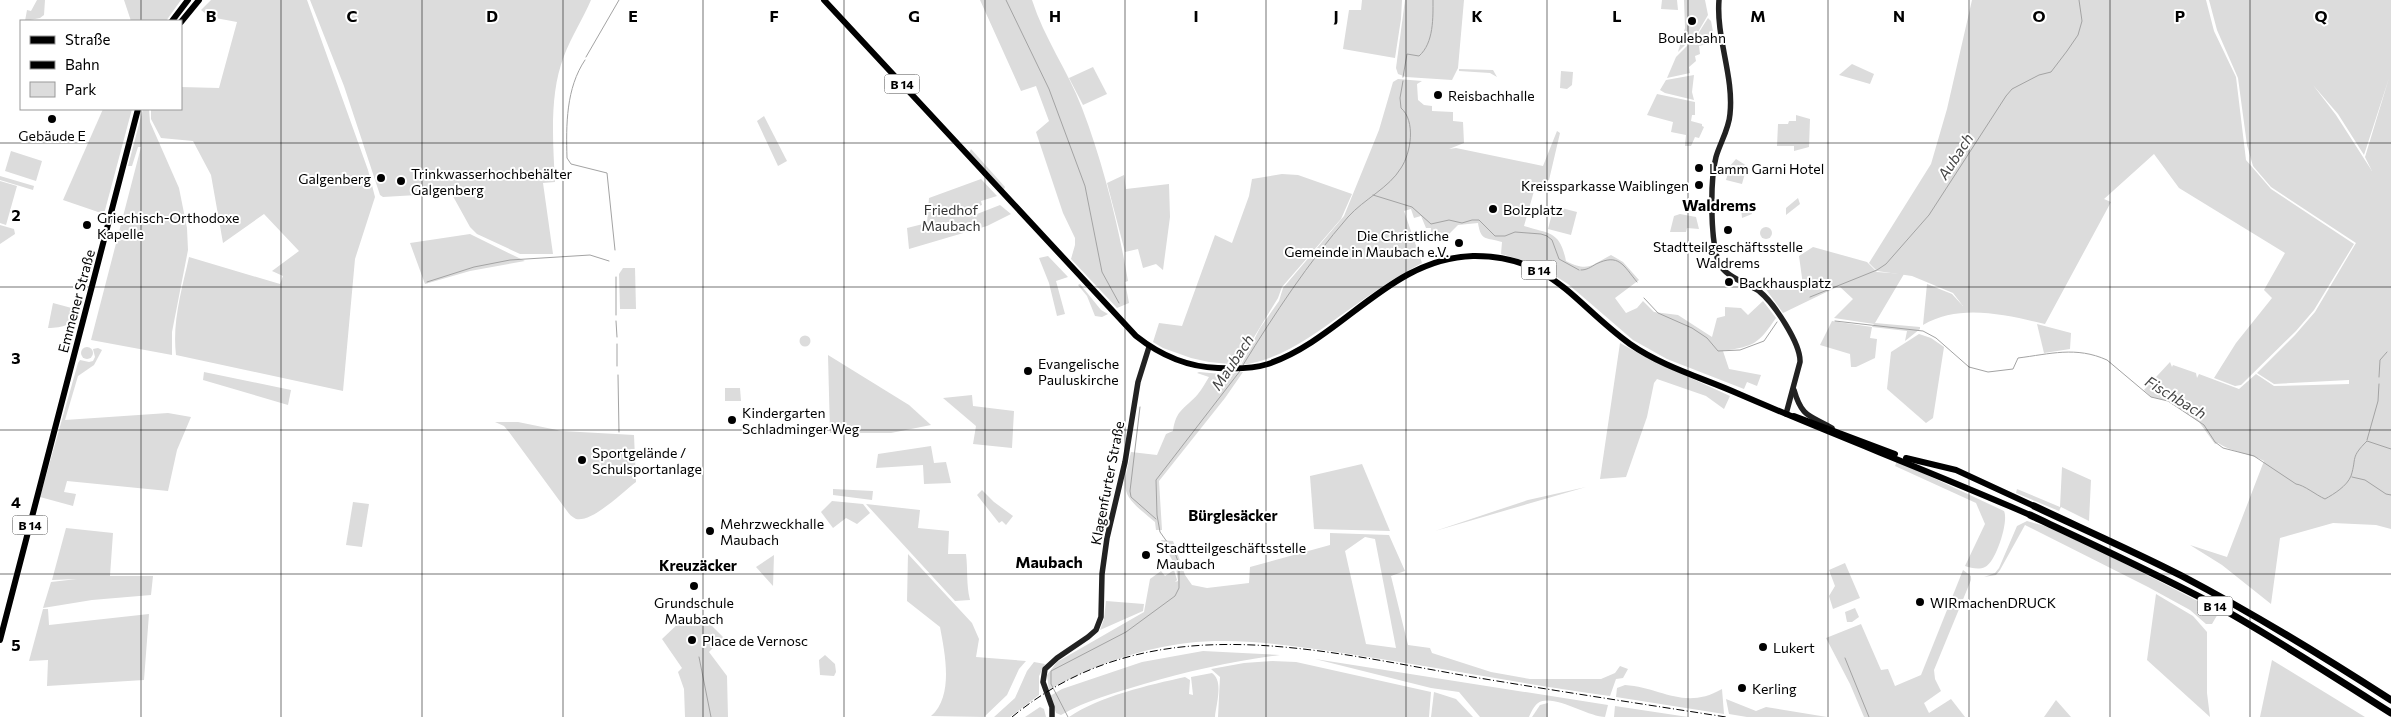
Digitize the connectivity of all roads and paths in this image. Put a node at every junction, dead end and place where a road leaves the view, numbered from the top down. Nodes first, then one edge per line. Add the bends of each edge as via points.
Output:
1 (188, 0) edge
2 (199, 0) edge
3 (824, 0) edge
4 (1714, 0) edge
5 (1719, 0) edge
6 (1718, 9) junction
7 (173, 20) edge
8 (182, 21) edge
9 (140, 110) edge
10 (1149, 347) junction
11 (1794, 390) junction
12 (1786, 414) junction
13 (1832, 428) junction
14 (2022, 500) junction
15 (2034, 506) joint
16 (2018, 510) junction
17 (2030, 515) joint
18 (0, 640) edge
19 (2391, 700) edge
20 (2391, 713) edge
21 (1052, 717) edge

1 - 7 main road
2 - 8 main road
3 - 10 main road, B 14 via 1094,293
4 - 6 street
5 - 6 street
6 - 11 street via 1730,114 1714,172 1716,253 1720,266 1760,292 1796,342 1800,362
9 - 18 main road, Emmener Straße / B 14
10 - 12 main road, B 14 via 1196,366 1236,369 1269,363 1290,354 1418,269 1458,258 1493,257 1514,260 1549,276 1631,344 1658,360
10 - 21 street, Klagenfurter Straße via 1135,397 1125,462 1107,538 1101,617 1096,630 1045,669 1043,682
11 - 12 street
11 - 13 street via 1802,411
12 - 13 main road, B 14
12 - 16 main road, B 14
13 - 14 main road, B 14 via 1911,460 1956,470
14 - 15 main road, B 14
14 - 16 main road
15 - 19 highway, B 14 via 2208,591 2304,645
16 - 17 main road, B 14
17 - 20 highway, B 14 via 2142,567 2216,606

